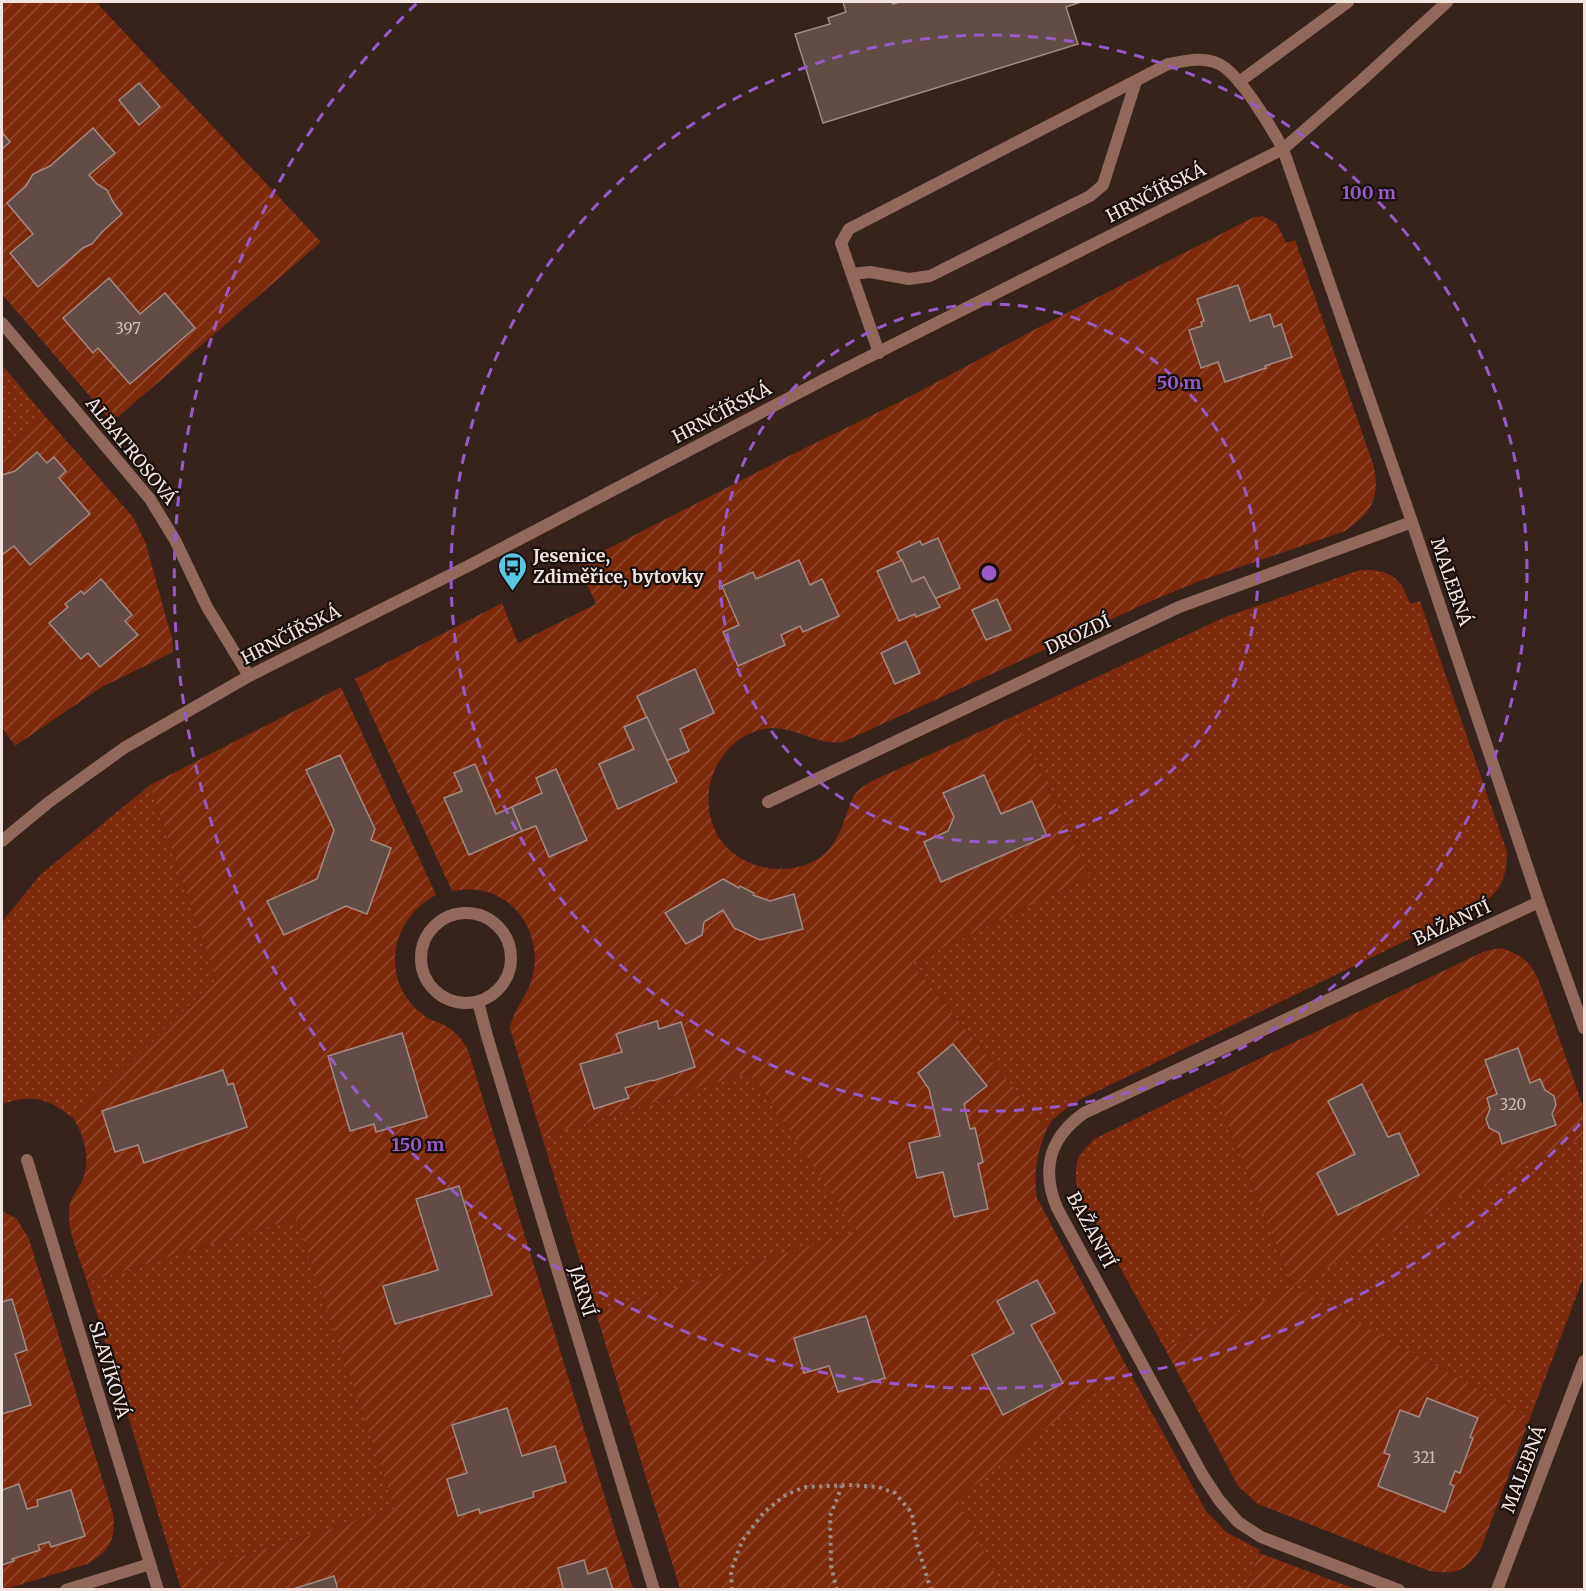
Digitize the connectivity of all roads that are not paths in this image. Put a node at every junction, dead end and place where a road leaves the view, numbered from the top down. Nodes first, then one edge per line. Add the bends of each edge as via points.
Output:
1 (1348, 2) edge
2 (1447, 2) edge
3 (1136, 81) junction
4 (1239, 82) junction
5 (1282, 149) junction
6 (852, 274) junction
7 (2, 323) edge
8 (879, 353) junction
9 (1412, 522) junction
10 (249, 676) junction
11 (768, 802) dead end
12 (2, 841) edge
13 (1539, 902) junction
14 (478, 1002) junction
15 (1584, 1028) edge
16 (27, 1160) dead end
17 (1584, 1361) edge
18 (150, 1564) junction
19 (66, 1590) edge
20 (158, 1590) edge
21 (654, 1590) edge
22 (1399, 1590) edge
23 (1497, 1590) edge

1 - 4 street
2 - 5 street, HRNČÍŘSKÁ
3 - 4 street, MALEBNÁ via 1168,64 1197,59 1218,64
3 - 6 street, MALEBNÁ via 849,229 841,243
3 - 6 street via 1104,184 1090,196 930,276 909,279 870,272
4 - 5 street, MALEBNÁ
5 - 8 street, HRNČÍŘSKÁ
5 - 9 street, MALEBNÁ
6 - 8 street, MALEBNÁ
7 - 10 street, ALBATROSOVÁ via 150,499
8 - 10 street, HRNČÍŘSKÁ
9 - 11 street, DROZDÍ via 1179,607
9 - 13 street, MALEBNÁ
10 - 12 street, HRNČÍŘSKÁ via 124,748
13 - 15 street, MALEBNÁ
13 - 22 street, BAŽANTÍ via 1084,1113 1065,1129 1052,1153 1050,1190 1057,1208 1219,1500 1238,1522 1261,1537
14 - 14 street via 463,1004 434,991 421,963 427,933 452,914 480,914 493,920 510,944 512,958 502,986
14 - 21 street, JARNÍ
16 - 18 street, SLAVÍKOVÁ
17 - 23 street, MALEBNÁ
18 - 19 street
18 - 20 street, SLAVÍKOVÁ

